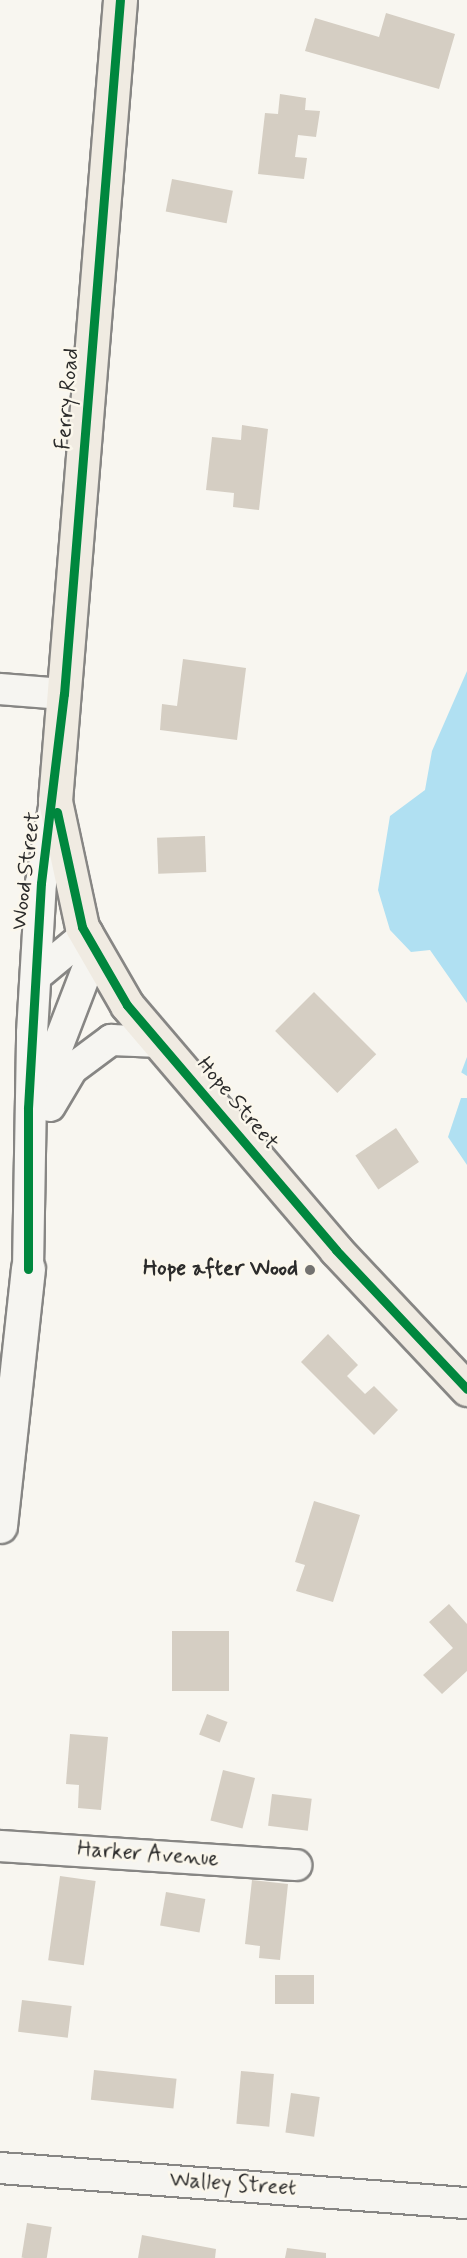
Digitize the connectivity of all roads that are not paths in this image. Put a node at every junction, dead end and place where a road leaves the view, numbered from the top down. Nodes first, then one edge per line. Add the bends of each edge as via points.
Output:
1 (120, 0) edge
2 (0, 689) edge
3 (64, 694) junction
4 (55, 801) junction
5 (91, 941) junction
6 (36, 976) junction
7 (160, 1042) junction
8 (46, 1113) junction
9 (28, 1269) junction
10 (467, 1389) edge
11 (5, 1439) edge
12 (0, 1526) edge
13 (0, 1846) edge
14 (296, 1864) dead end
15 (0, 2168) edge
16 (467, 2203) edge

1 - 3 main road, Ferry Road
2 - 3 street
3 - 4 main road, Ferry Road
4 - 5 main road, Hope Street
4 - 6 street, Wood Street via 41,883
5 - 6 street
5 - 7 main road, Hope Street via 127,1005
5 - 8 street, Wood Street via 50,1066
6 - 9 street, Wood Street via 28,1108
7 - 8 street, Wood Street via 111,1040 72,1069
7 - 10 main road, Hope Street via 336,1250
8 - 9 street, Wood Street
9 - 11 main road, Wood Street
11 - 12 main road, Wood Street
13 - 14 street, Harker Avenue
15 - 16 street, Walley Street

